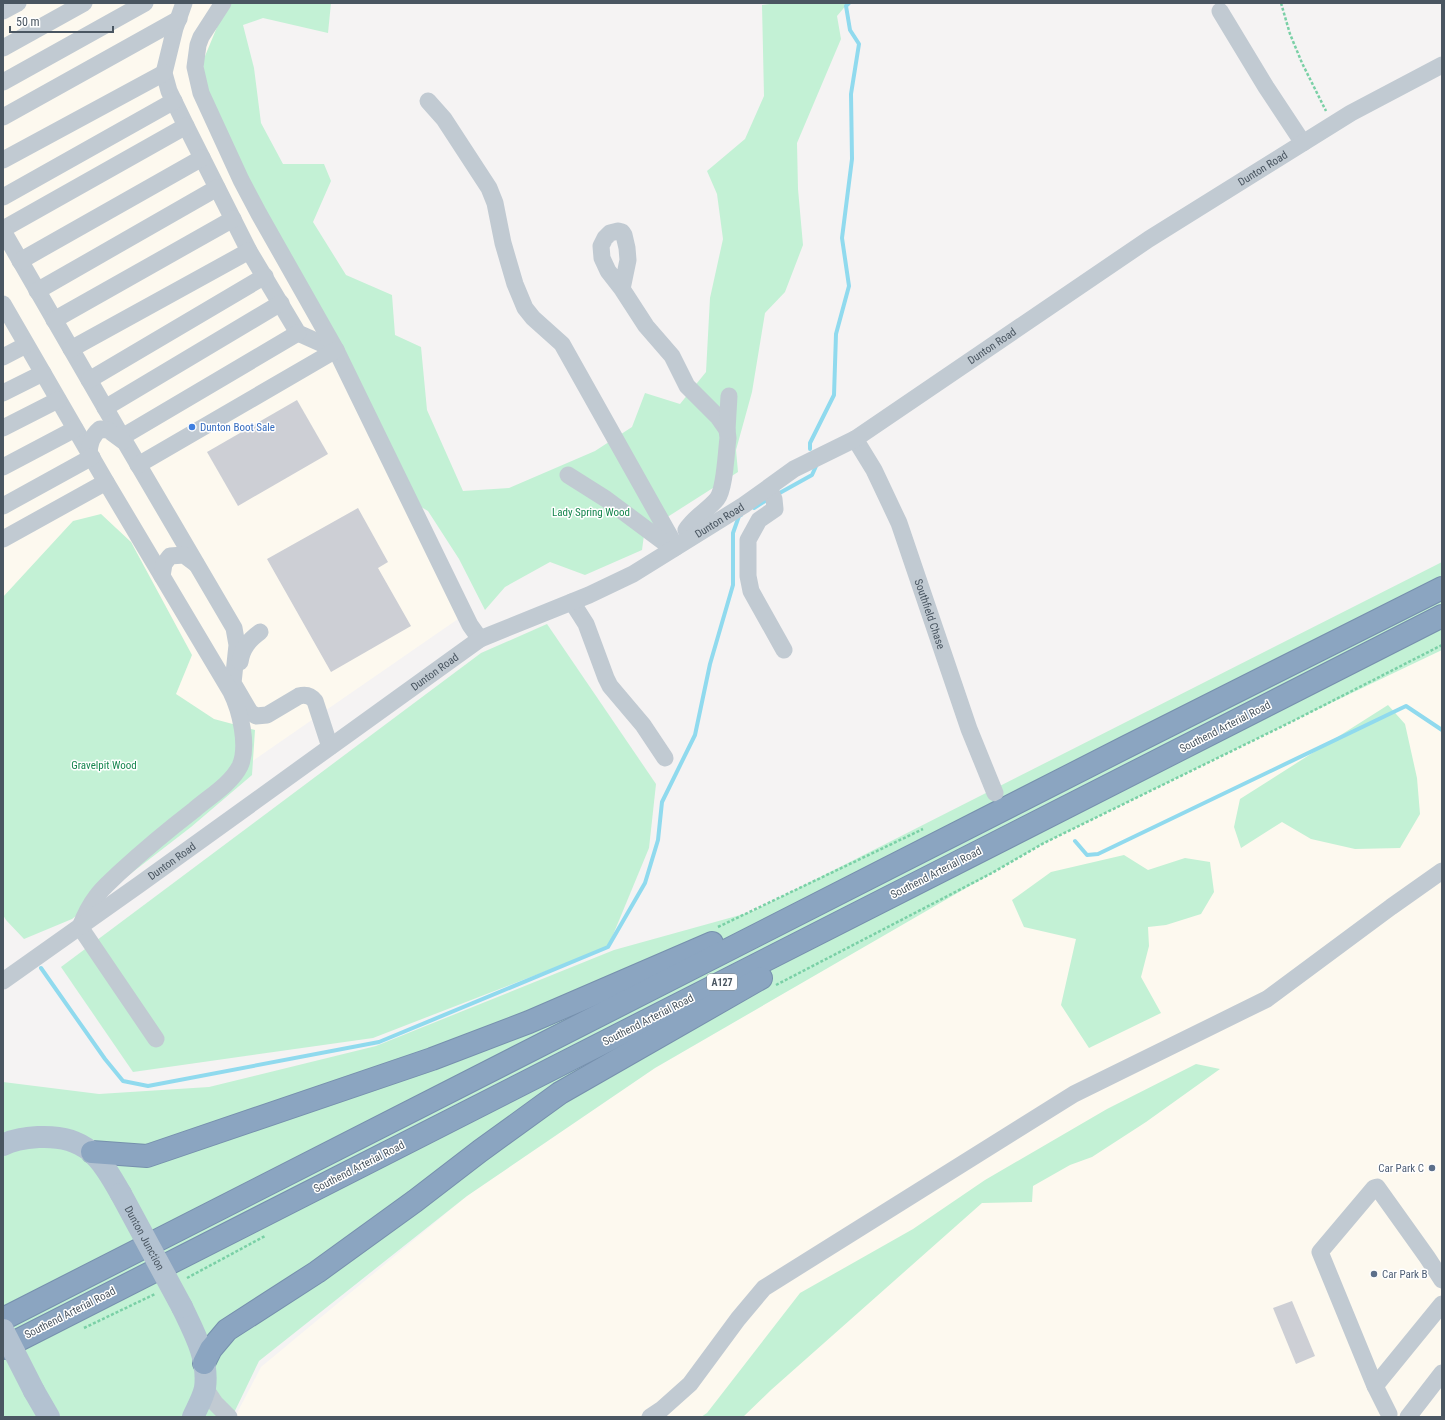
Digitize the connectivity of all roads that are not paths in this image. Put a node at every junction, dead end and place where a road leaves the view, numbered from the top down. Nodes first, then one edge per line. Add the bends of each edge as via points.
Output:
1 (18, 3) edge
2 (84, 3) edge
3 (145, 3) edge
4 (214, 3) edge
5 (223, 3) edge
6 (3, 11) edge
7 (182, 11) edge
8 (1220, 11) dead end
9 (210, 22) junction
10 (3, 48) edge
11 (1442, 65) edge
12 (164, 73) junction
13 (3, 82) edge
14 (174, 101) junction
15 (428, 101) dead end
16 (3, 117) edge
17 (186, 126) junction
18 (1303, 143) junction
19 (202, 158) junction
20 (3, 160) edge
21 (217, 188) junction
22 (3, 197) edge
23 (233, 219) junction
24 (3, 230) edge
25 (249, 251) junction
26 (20, 261) junction
27 (265, 276) junction
28 (622, 289) dead end
29 (38, 291) junction
30 (281, 303) junction
31 (5, 312) edge
32 (54, 320) junction
33 (298, 333) junction
34 (26, 345) junction
35 (71, 349) junction
36 (336, 350) junction
37 (3, 357) edge
38 (43, 373) junction
39 (88, 380) junction
40 (3, 393) edge
41 (729, 396) dead end
42 (58, 400) junction
43 (105, 408) junction
44 (3, 428) edge
45 (75, 429) junction
46 (727, 430) junction
47 (855, 439) junction
48 (124, 441) junction
49 (90, 455) junction
50 (138, 465) junction
51 (3, 467) edge
52 (568, 475) dead end
53 (106, 482) junction
54 (769, 488) junction
55 (3, 506) edge
56 (3, 539) edge
57 (680, 545) junction
58 (196, 565) junction
59 (162, 576) junction
60 (1442, 588) edge
61 (572, 602) junction
62 (1442, 616) edge
63 (260, 632) dead end
64 (480, 639) junction
65 (784, 650) dead end
66 (236, 690) junction
67 (330, 747) junction
68 (666, 758) dead end
69 (999, 801) junction
70 (941, 871) junction
71 (1442, 871) edge
72 (80, 927) junction
73 (3, 981) edge
74 (156, 1039) dead end
75 (4, 1144) edge
76 (92, 1152) junction
77 (1442, 1280) edge
78 (1442, 1304) edge
79 (3, 1318) edge
80 (3, 1330) edge
81 (3, 1348) edge
82 (204, 1363) junction
83 (1442, 1373) edge
84 (1375, 1386) junction
85 (205, 1388) junction
86 (1389, 1414) dead end
87 (49, 1417) edge
88 (193, 1417) edge
89 (230, 1417) edge
90 (650, 1417) edge
91 (1408, 1417) edge

1 - 6 street
2 - 10 street
3 - 13 street
4 - 9 street
5 - 9 street
7 - 12 street
7 - 16 street
8 - 18 street
9 - 36 street via 201,37 195,56 194,67 201,93 241,180
11 - 18 street, Dunton Road via 1352,113
12 - 14 street
12 - 20 street
14 - 17 street
14 - 22 street
15 - 57 street via 444,119 488,188 495,203 503,244 515,284 525,308 562,344
17 - 19 street
17 - 24 street
18 - 47 street, Dunton Road via 1149,240
19 - 21 street
19 - 26 street
21 - 23 street
21 - 29 street
23 - 25 street
23 - 32 street
24 - 26 street
25 - 27 street
25 - 35 street
26 - 29 street
27 - 30 street
27 - 39 street
28 - 46 street via 634,310 672,356 687,386 718,416
29 - 32 street
30 - 33 street
30 - 43 street
31 - 34 street
32 - 35 street
33 - 36 street
33 - 48 street
34 - 37 street
34 - 38 street
35 - 39 street
36 - 50 street
36 - 64 street via 467,619
38 - 40 street
38 - 42 street
39 - 43 street
41 - 46 street
42 - 44 street
42 - 45 street
43 - 48 street
45 - 49 street
45 - 51 street
46 - 57 street via 722,488 718,498 691,523
47 - 54 street, Dunton Road via 794,469
47 - 69 street, Southfield Chase via 874,470 899,523 969,729
48 - 49 street via 108,430 100,429 93,435
48 - 50 street
49 - 53 street
49 - 55 street
50 - 58 street
52 - 57 street
53 - 56 street
53 - 59 street
54 - 57 street, Dunton Road
54 - 65 street via 775,509 760,520 748,540 748,576 751,591
57 - 61 street, Dunton Road via 633,574
58 - 59 street via 184,555 170,556 164,564
58 - 66 street via 234,628 237,645 232,679
59 - 72 street via 234,698 242,725 243,754 236,773 225,784 105,887 85,915
60 - 69 highway, A127
61 - 64 street, Dunton Road
61 - 68 street via 586,624 610,686
62 - 70 highway, Southend Arterial Road / A127
63 - 66 street via 248,641 244,650
64 - 67 street, Dunton Road
66 - 67 street via 250,712 256,716 267,714 299,696 311,697 315,701
67 - 72 street, Dunton Road
69 - 76 highway via 717,941 529,1022 432,1059 147,1156
69 - 79 highway, A127
70 - 81 highway, Southend Arterial Road / A127
70 - 82 highway via 765,976 560,1093 317,1272 227,1330 211,1349
71 - 90 street via 1267,999 1074,1094 764,1288 690,1384
72 - 73 street, Dunton Road
72 - 74 street
75 - 76 main road, Dunton Junction via 27,1138 51,1137 76,1142
76 - 82 main road, Dunton Junction, bridge via 108,1169 182,1307 197,1337
77 - 84 street via 1379,1189 1375,1187 1320,1252
78 - 84 street
80 - 87 main road, bridge
82 - 85 main road, Dunton Junction
83 - 91 street
84 - 86 street
85 - 88 main road, Dunton Junction
85 - 89 street via 215,1403

